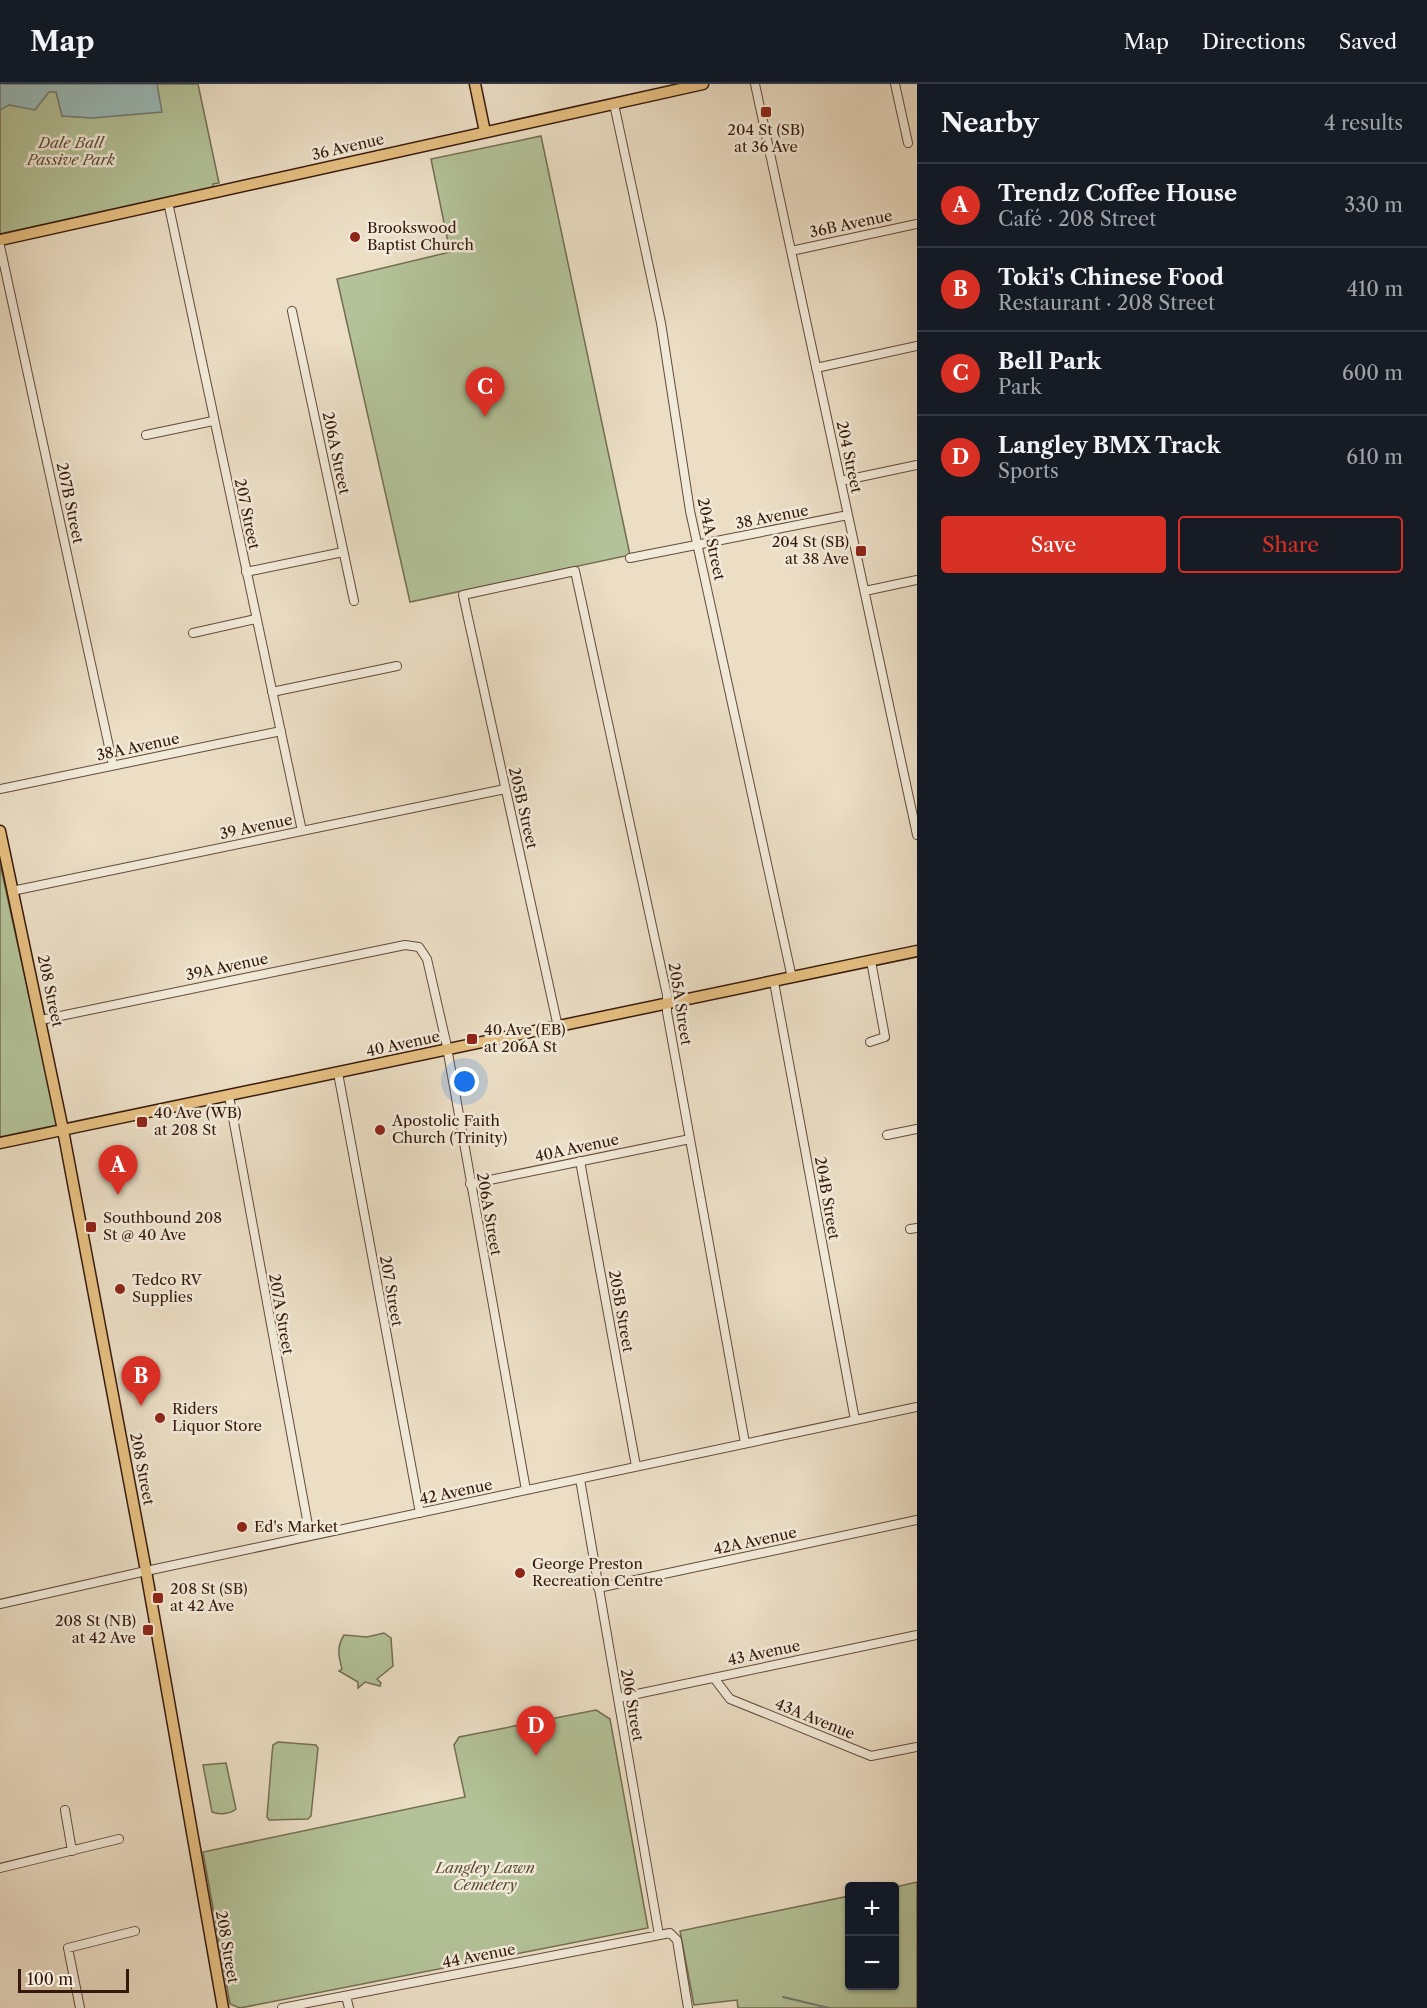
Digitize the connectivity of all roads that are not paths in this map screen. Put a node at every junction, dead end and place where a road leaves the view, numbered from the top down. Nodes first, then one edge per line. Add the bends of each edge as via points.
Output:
1 (475, 84) edge
2 (703, 84) edge
3 (755, 84) edge
4 (895, 84) edge
5 (614, 104) junction
6 (486, 132) junction
7 (908, 143) dead end
8 (168, 202) junction
9 (917, 224) edge
10 (0, 240) edge
11 (0, 246) edge
12 (791, 251) junction
13 (292, 311) dead end
14 (917, 346) edge
15 (816, 368) junction
16 (213, 421) junction
17 (146, 435) dead end
18 (917, 465) edge
19 (841, 481) junction
20 (848, 515) junction
21 (698, 545) junction
22 (343, 552) junction
23 (630, 558) dead end
24 (246, 572) junction
25 (917, 580) edge
26 (865, 591) junction
27 (463, 595) joint
28 (354, 601) dead end
29 (256, 619) junction
30 (193, 633) dead end
31 (397, 666) dead end
32 (272, 692) junction
33 (281, 731) junction
34 (113, 765) junction
35 (0, 789) edge
36 (505, 789) junction
37 (0, 831) edge
38 (302, 831) junction
39 (917, 835) edge
40 (12, 891) junction
41 (419, 947) joint
42 (917, 951) edge
43 (871, 961) junction
44 (792, 978) junction
45 (774, 982) junction
46 (666, 1004) junction
47 (41, 1020) junction
48 (558, 1027) junction
49 (870, 1042) dead end
50 (446, 1050) junction
51 (338, 1073) junction
52 (229, 1096) junction
53 (917, 1129) edge
54 (63, 1130) junction
55 (887, 1135) dead end
56 (690, 1139) junction
57 (0, 1143) edge
58 (580, 1161) junction
59 (470, 1184) junction
60 (917, 1407) edge
61 (855, 1420) junction
62 (746, 1443) junction
63 (636, 1466) junction
64 (580, 1479) junction
65 (526, 1490) junction
66 (420, 1513) junction
67 (917, 1520) edge
68 (310, 1536) junction
69 (146, 1570) junction
70 (598, 1588) junction
71 (0, 1604) edge
72 (917, 1635) edge
73 (714, 1678) junction
74 (618, 1698) junction
75 (917, 1747) edge
76 (64, 1810) dead end
77 (119, 1839) dead end
78 (72, 1851) junction
79 (0, 1868) edge
80 (135, 1931) dead end
81 (659, 1935) junction
82 (346, 1995) junction
83 (80, 2008) edge
84 (223, 2008) edge
85 (282, 2008) edge
86 (349, 2008) edge
87 (688, 2008) edge

1 - 6 main road
2 - 5 main road, 36 Avenue
3 - 12 street, 204 Street
4 - 7 street
5 - 6 main road, 36 Avenue
5 - 21 street, 204A Street via 661,323
6 - 8 main road, 36 Avenue
8 - 10 main road, 36 Avenue
8 - 16 street, 207 Street
9 - 12 street, 36B Avenue
11 - 34 street, 207B Street
12 - 15 street, 204 Street
13 - 22 street, 206A Street
14 - 15 street
15 - 19 street, 204 Street
16 - 17 street
16 - 24 street, 207 Street
18 - 19 street
19 - 20 street, 204 Street
20 - 21 street, 38 Avenue
20 - 26 street, 204 Street
21 - 23 street, 38 Avenue
21 - 44 street, 204A Street
22 - 24 street
22 - 28 street, 206A Street
24 - 29 street, 207 Street
25 - 26 street
26 - 39 street, 204 Street
27 - 36 street, 205B Street
27 - 46 street, 205A Street via 575,571
29 - 30 street
29 - 32 street, 207 Street
31 - 32 street
32 - 33 street, 207 Street
33 - 34 street, 38A Avenue
33 - 38 street, 207 Street
34 - 35 street, 38A Avenue
36 - 38 street, 39 Avenue
36 - 48 street, 205B Street
37 - 40 main road, 208 Street
38 - 40 street, 39 Avenue
40 - 47 main road, 208 Street
41 - 47 street, 39A Avenue via 405,945
41 - 50 street, 206A Street via 427,958
42 - 43 main road, 40 Avenue
43 - 44 main road, 40 Avenue
43 - 49 street via 885,1037
44 - 45 main road, 40 Avenue
45 - 46 main road, 40 Avenue
45 - 61 street, 204B Street
46 - 48 main road, 40 Avenue
46 - 56 street, 205A Street
47 - 54 main road, 208 Street
48 - 50 main road, 40 Avenue
50 - 51 main road, 40 Avenue
50 - 59 street, 206A Street
51 - 52 main road, 40 Avenue
51 - 66 street, 207 Street
52 - 54 main road, 40 Avenue
52 - 68 street, 207A Street
53 - 55 street
54 - 57 main road, 40 Avenue
54 - 69 main road, 208 Street
56 - 58 street, 40A Avenue
56 - 62 street, 205A Street
58 - 59 street, 40A Avenue
58 - 63 street, 205B Street
59 - 65 street, 206A Street
60 - 61 street, 42 Avenue
61 - 62 street, 42 Avenue
62 - 63 street, 42 Avenue
63 - 64 street, 42 Avenue
64 - 65 street, 42 Avenue
64 - 70 street, 206 Street
65 - 66 street, 42 Avenue
66 - 68 street, 42 Avenue
67 - 70 street, 42A Avenue
68 - 69 street, 42 Avenue
69 - 71 street, 42 Avenue
69 - 84 main road, 208 Street
70 - 74 street, 206 Street
72 - 73 street, 43 Avenue
73 - 74 street, 43 Avenue
73 - 75 street, 43A Avenue via 730,1699 871,1756
74 - 81 street, 206 Street
76 - 78 street
77 - 78 street
78 - 79 street
80 - 83 street via 68,1948
81 - 82 street, 44 Avenue
81 - 87 street, 44 Avenue via 670,1933 677,1940
82 - 85 street, 44 Avenue
82 - 86 street

